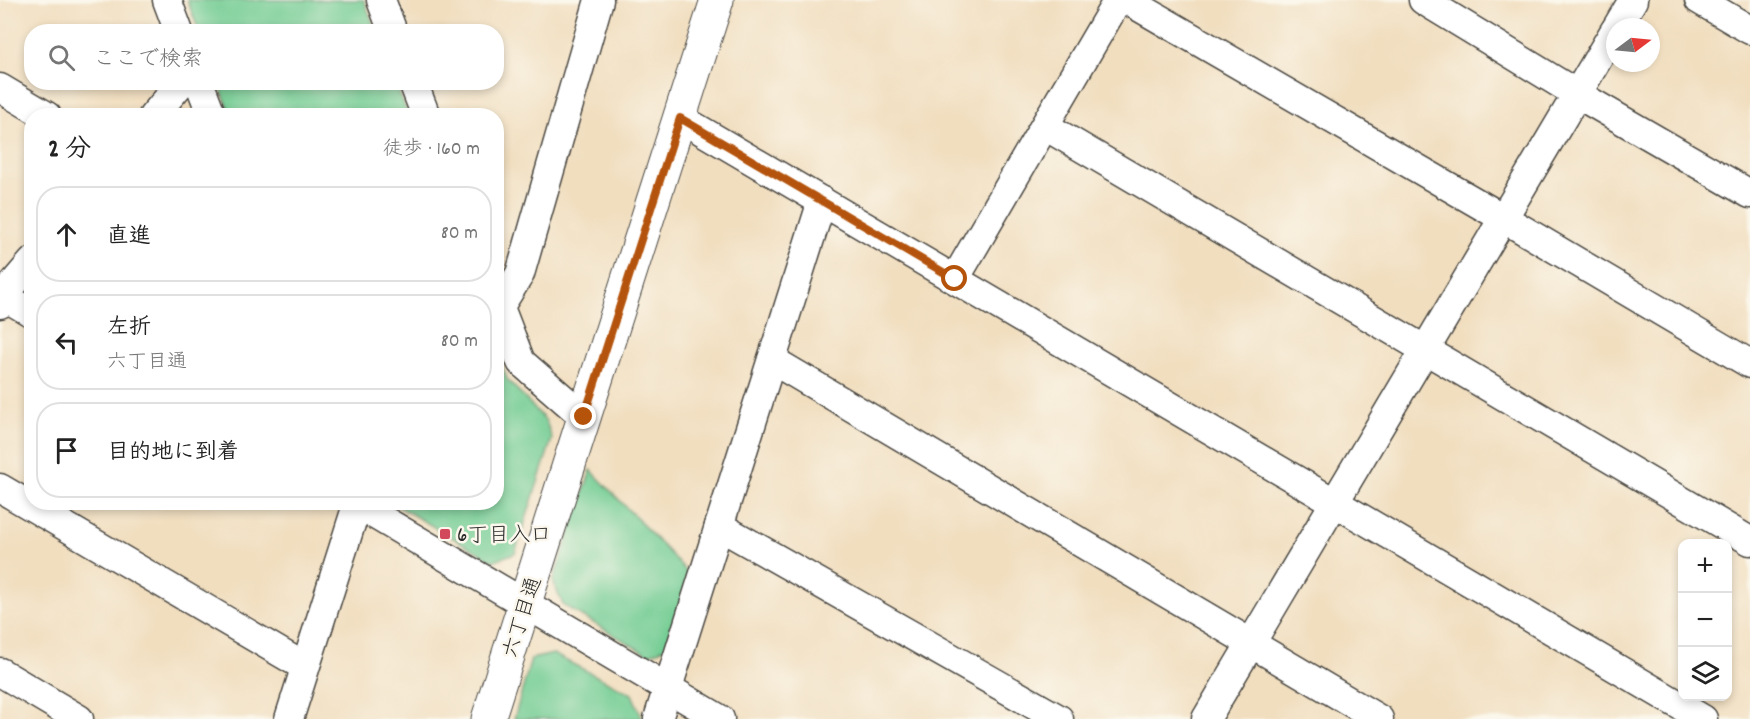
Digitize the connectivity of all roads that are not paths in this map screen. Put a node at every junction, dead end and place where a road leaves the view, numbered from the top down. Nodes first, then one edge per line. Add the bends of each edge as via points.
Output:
1 (167, 0) edge
2 (381, 0) edge
3 (597, 0) edge
4 (717, 0) edge
5 (1118, 0) edge
6 (1127, 0) edge
7 (1423, 0) edge
8 (1633, 0) edge
9 (1699, 0) edge
10 (1622, 18) edge
11 (176, 24) edge
12 (390, 24) edge
13 (1750, 30) edge
14 (1606, 46) edge
15 (0, 88) edge
16 (175, 90) edge
17 (202, 90) edge
18 (416, 90) edge
19 (1577, 94) junction
20 (34, 108) edge
21 (160, 108) edge
22 (209, 108) edge
23 (423, 108) edge
24 (680, 118) junction
25 (1045, 126) junction
26 (1750, 194) edge
27 (822, 201) junction
28 (1503, 218) junction
29 (24, 271) edge
30 (955, 279) junction
31 (504, 294) edge
32 (1, 298) edge
33 (24, 309) edge
34 (504, 318) edge
35 (1425, 350) junction
36 (772, 360) junction
37 (1750, 364) edge
38 (584, 417) junction
39 (0, 488) edge
40 (24, 502) edge
41 (1334, 502) junction
42 (37, 510) edge
43 (353, 510) edge
44 (365, 510) edge
45 (719, 526) junction
46 (1750, 542) edge
47 (525, 604) junction
48 (1251, 644) junction
49 (305, 667) junction
50 (0, 672) edge
51 (668, 688) junction
52 (79, 719) edge
53 (289, 719) edge
54 (488, 719) edge
55 (658, 719) edge
56 (720, 719) edge
57 (1059, 719) edge
58 (1206, 719) edge
59 (1379, 719) edge
60 (1703, 719) edge

1 - 11 street
2 - 12 street
3 - 31 street via 520,274
4 - 24 street, 六丁目通
5 - 25 street
6 - 28 street
7 - 19 street
8 - 10 street
9 - 13 street
14 - 19 street
15 - 20 street
16 - 21 street
17 - 22 street
18 - 23 street
19 - 26 street
19 - 28 street
24 - 27 street
24 - 38 street, 六丁目通
25 - 30 street
25 - 35 street
27 - 30 street
27 - 36 street
28 - 35 street
28 - 37 street
29 - 32 street
30 - 41 street
32 - 33 street
34 - 38 street via 521,362
35 - 41 street
35 - 46 street
36 - 45 street
36 - 48 street
38 - 47 street, 六丁目通
39 - 40 street
41 - 48 street
41 - 60 street
42 - 49 street
43 - 49 street
44 - 47 street
45 - 51 street
45 - 57 street
47 - 51 street
47 - 54 street, 六丁目通
48 - 58 street
48 - 59 street
49 - 53 street
50 - 52 street
51 - 55 street
51 - 56 street

